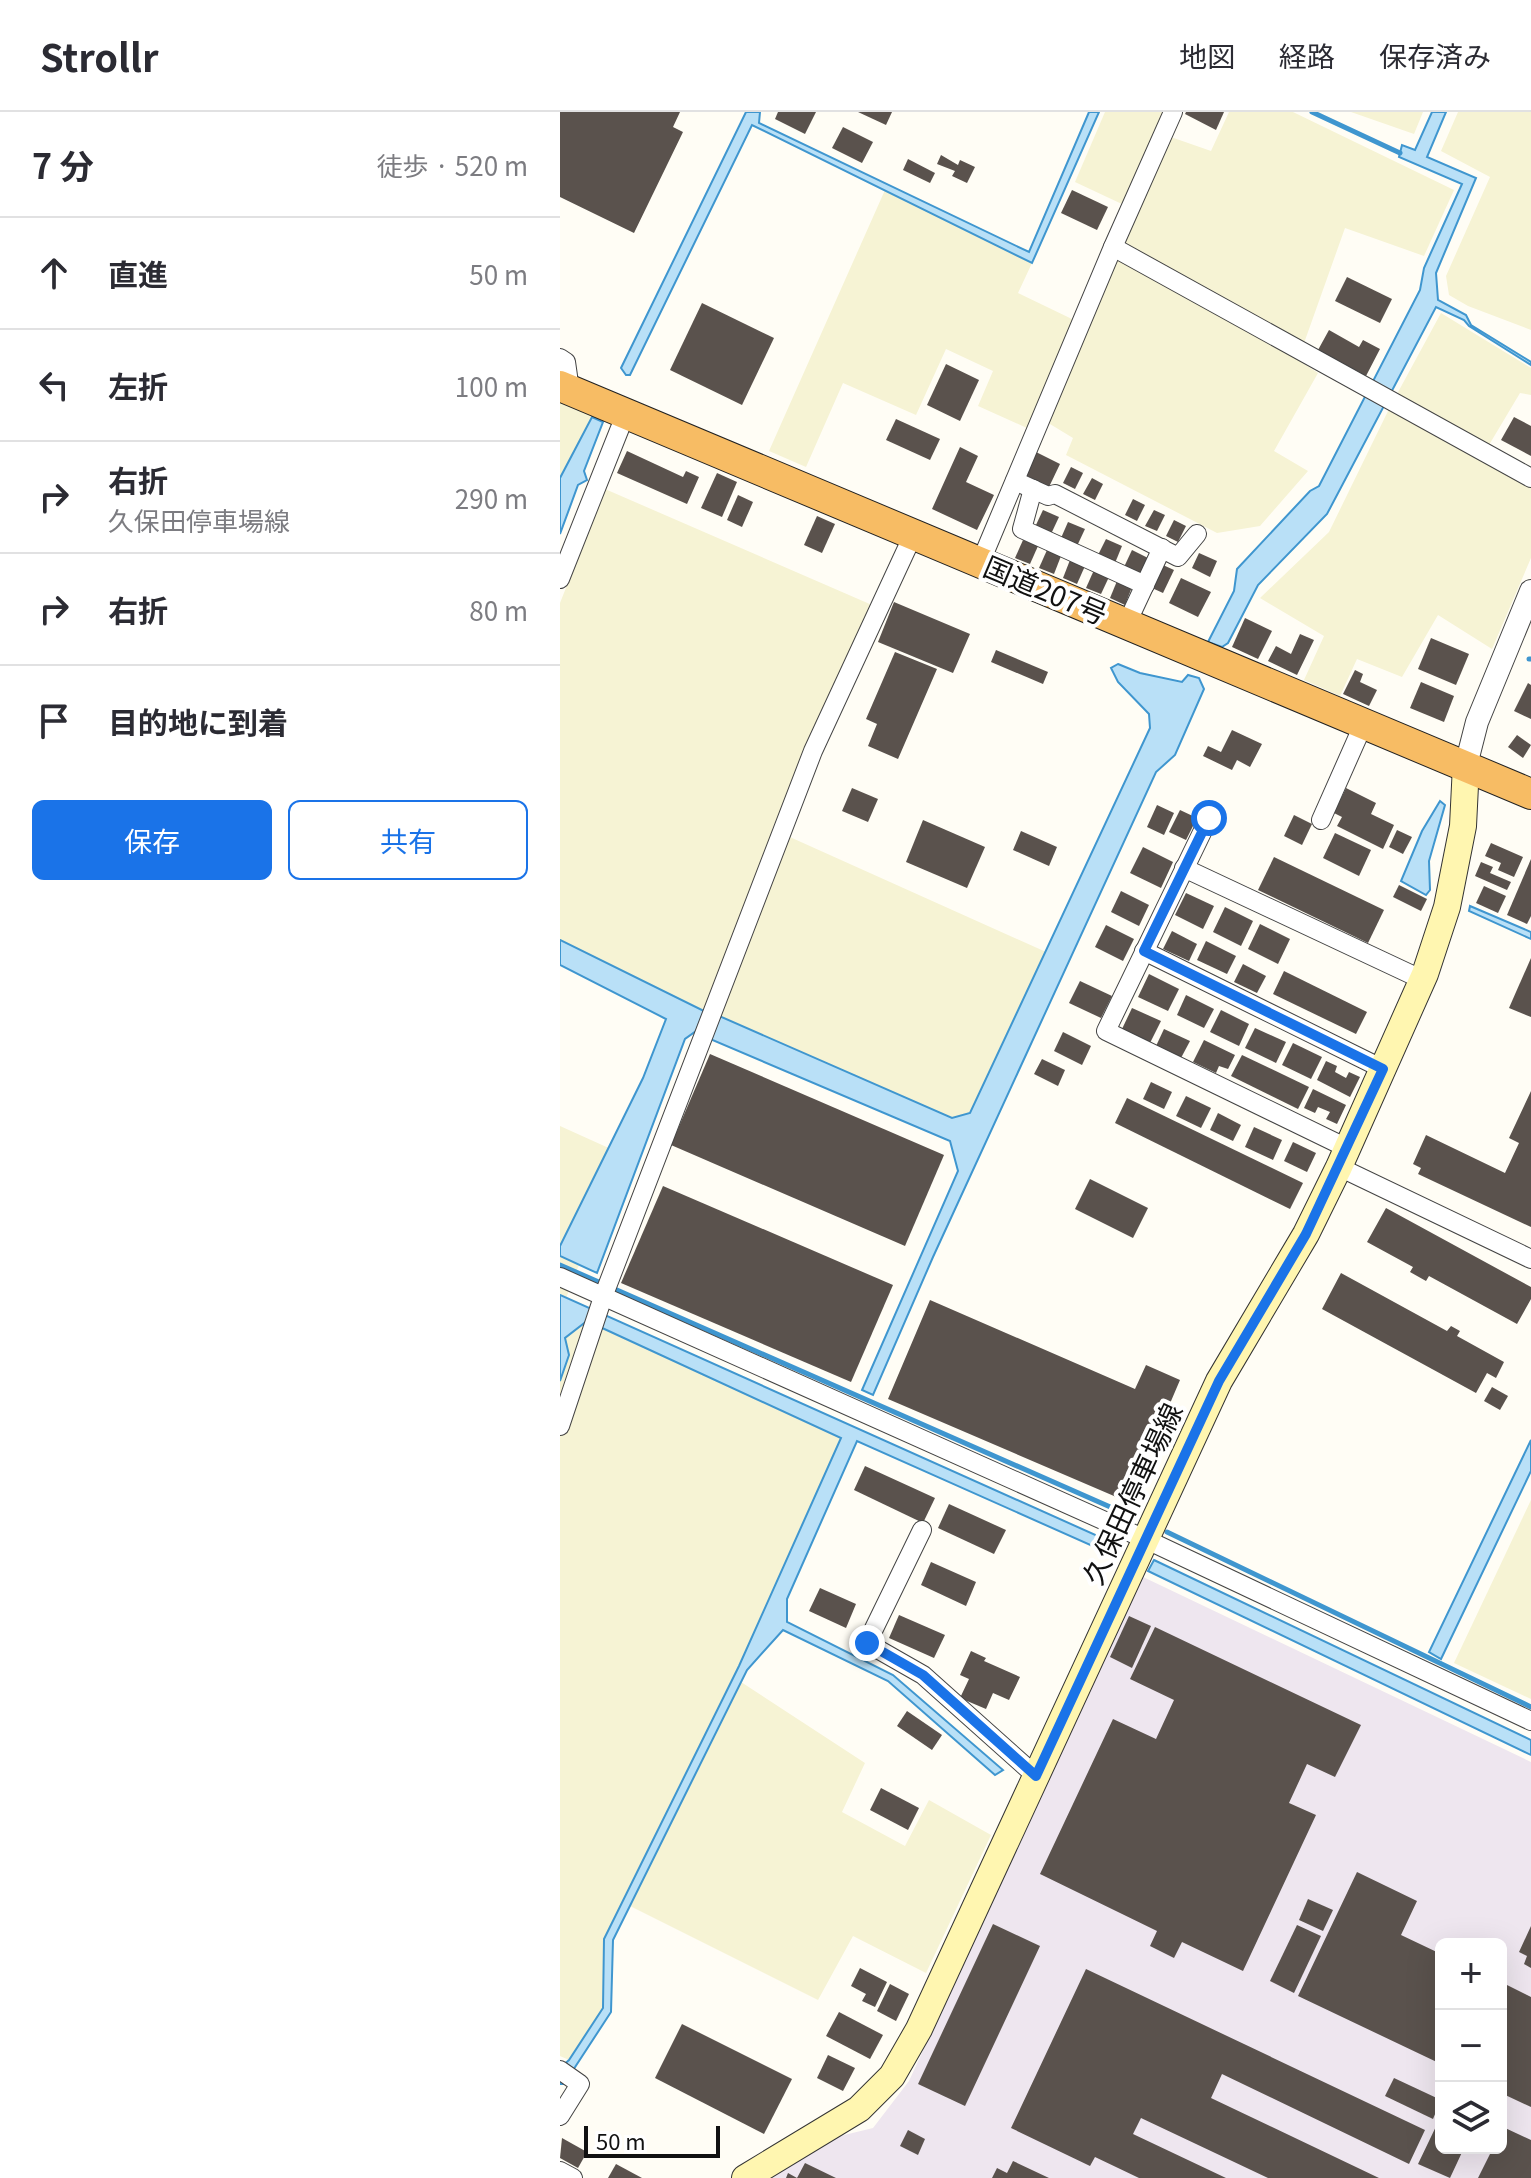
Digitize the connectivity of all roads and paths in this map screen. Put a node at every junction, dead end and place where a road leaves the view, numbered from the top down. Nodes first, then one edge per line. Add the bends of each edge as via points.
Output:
1 (1173, 112) edge
2 (1113, 247) junction
3 (560, 358) edge
4 (565, 388) edge
5 (626, 413) junction
6 (1531, 478) edge
7 (1015, 481) junction
8 (1033, 489) junction
9 (914, 533) junction
10 (1197, 534) dead end
11 (1162, 548) junction
12 (981, 561) junction
13 (560, 579) edge
14 (1145, 585) junction
15 (1531, 591) edge
16 (1127, 623) junction
17 (1364, 723) junction
18 (1466, 765) junction
19 (1531, 794) edge
20 (1209, 818) dead end
21 (1321, 820) dead end
22 (1184, 868) junction
23 (1144, 951) junction
24 (1423, 980) junction
25 (1383, 1069) junction
26 (1343, 1157) junction
27 (1531, 1259) edge
28 (560, 1277) edge
29 (604, 1295) junction
30 (560, 1426) edge
31 (922, 1530) dead end
32 (1145, 1539) junction
33 (1531, 1721) edge
34 (1036, 1776) junction
35 (566, 2074) edge
36 (560, 2116) edge
37 (560, 2171) edge
38 (573, 2178) edge
39 (745, 2178) edge

1 - 2 street
2 - 6 street
2 - 7 street
3 - 4 street via 566,362
4 - 5 highway, 国道207号
5 - 9 highway, 国道207号
5 - 13 street
7 - 8 street
7 - 12 street
8 - 11 street via 1055,494
8 - 14 street via 1022,529
9 - 12 highway, 国道207号
9 - 29 street via 813,751
10 - 11 street via 1178,557
11 - 14 street
12 - 16 highway, 国道207号
14 - 16 street
15 - 18 street via 1477,722
16 - 17 highway, 国道207号
17 - 18 highway, 国道207号
17 - 21 street
18 - 19 highway, 国道207号
18 - 24 main road, 久保田停車場線 via 1463,826 1447,907
20 - 22 street
22 - 23 street
22 - 24 street
23 - 25 street
23 - 26 street via 1106,1031
24 - 25 main road, 久保田停車場線
25 - 26 main road, 久保田停車場線
26 - 27 street
26 - 32 main road, 久保田停車場線 via 1306,1234 1219,1381
28 - 29 street
29 - 30 street
29 - 32 street
31 - 34 street via 867,1643 923,1675
32 - 33 street
32 - 34 main road, 久保田停車場線
34 - 39 main road, 久保田停車場線 via 919,2029 892,2076 859,2109
35 - 36 street via 580,2084
37 - 38 street

